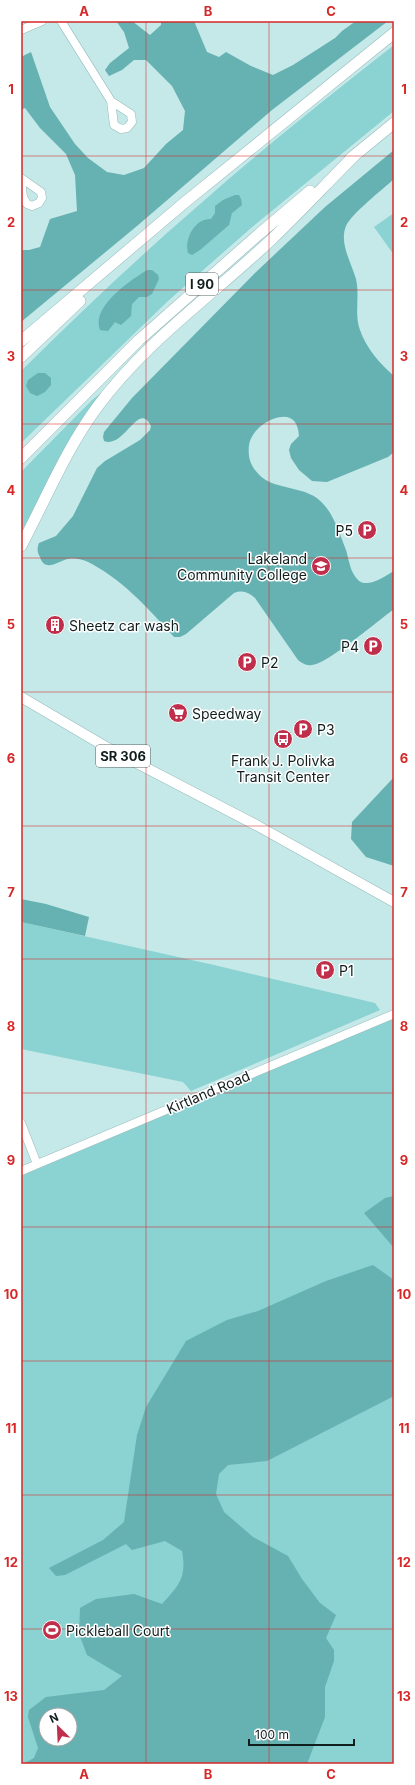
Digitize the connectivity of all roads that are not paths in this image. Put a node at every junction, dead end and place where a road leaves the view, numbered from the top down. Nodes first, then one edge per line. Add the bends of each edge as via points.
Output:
1 (42, 21) edge
2 (61, 21) edge
3 (21, 30) edge
4 (394, 33) edge
5 (111, 101) dead end
6 (394, 123) edge
7 (355, 155) junction
8 (184, 203) junction
9 (21, 341) edge
10 (21, 357) edge
11 (21, 458) edge
12 (21, 546) edge
13 (21, 697) edge
14 (394, 902) edge
15 (394, 1014) edge
16 (21, 1123) edge
17 (38, 1164) junction
18 (21, 1171) edge

1 - 3 street
2 - 5 street
4 - 8 highway
6 - 7 highway, I 90
7 - 11 highway, I 90 via 259,234 145,334
7 - 12 highway via 272,239 126,372 98,405 75,440
8 - 9 highway
8 - 10 highway
13 - 14 main road, SR 306 via 106,747 258,826
15 - 17 street, Kirtland Road
16 - 17 street
17 - 18 street, Kirtland Road

